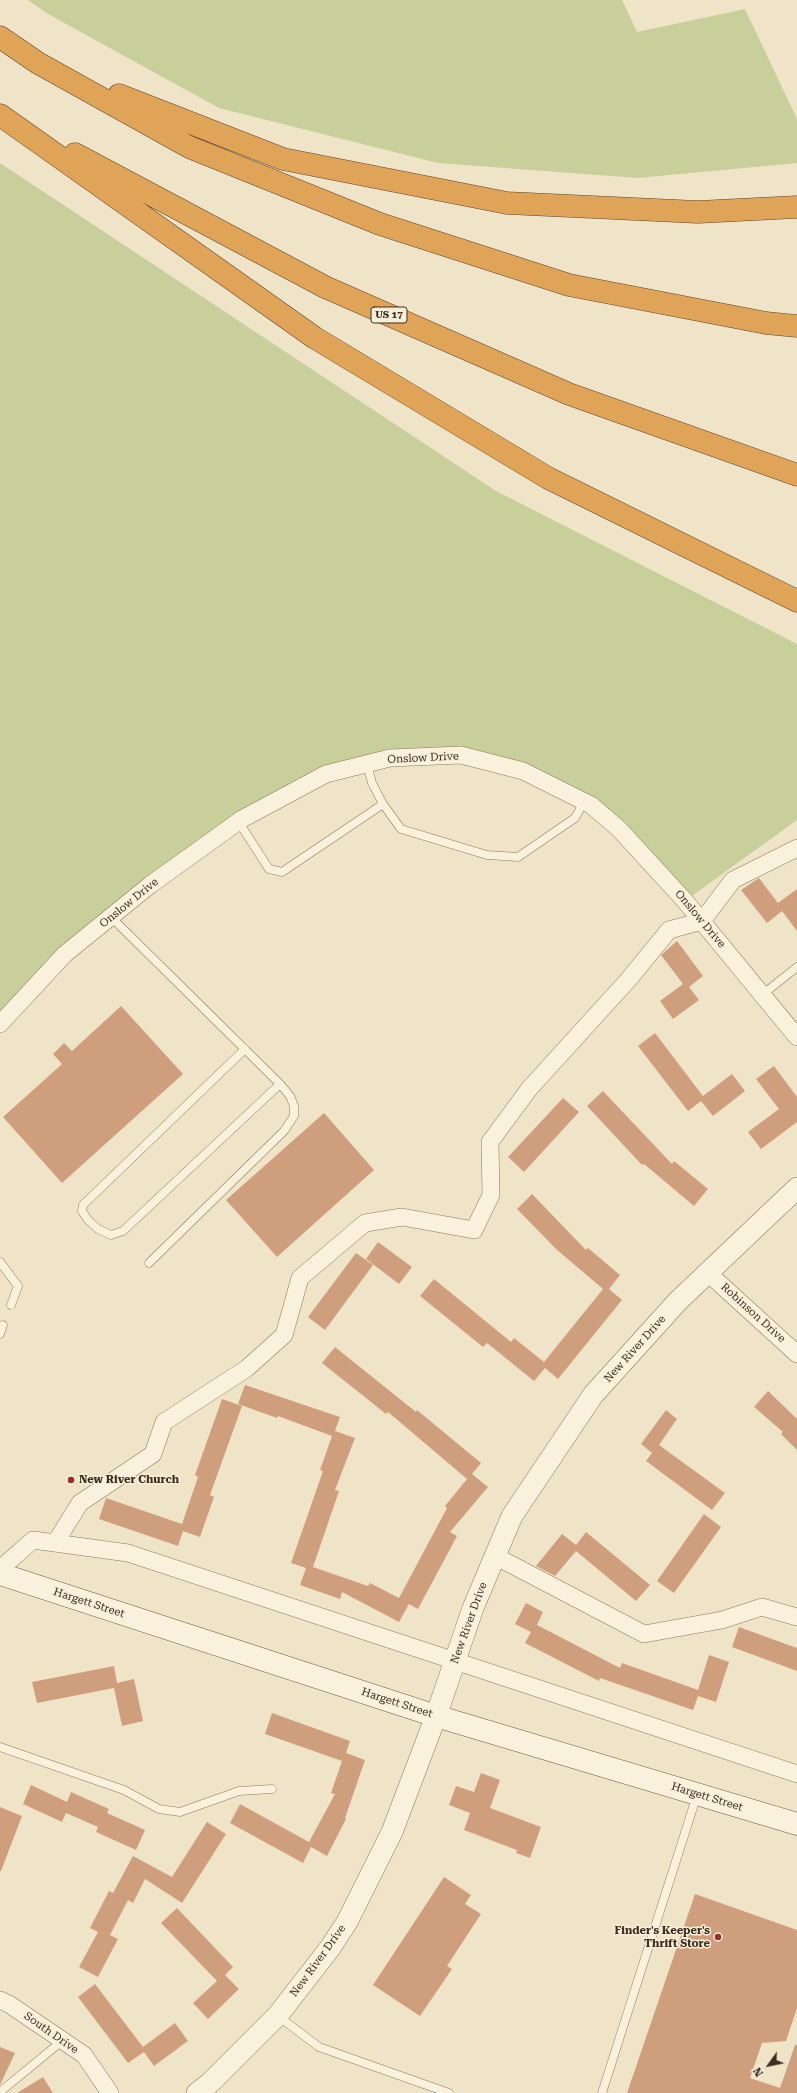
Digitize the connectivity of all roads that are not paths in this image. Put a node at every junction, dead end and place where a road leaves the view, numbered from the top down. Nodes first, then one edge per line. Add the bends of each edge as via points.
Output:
1 (0, 37) edge
2 (38, 63) junction
3 (0, 115) edge
4 (797, 207) edge
5 (797, 326) edge
6 (797, 475) edge
7 (797, 600) edge
8 (366, 764) junction
9 (584, 802) junction
10 (383, 804) junction
11 (238, 821) junction
12 (797, 848) edge
13 (111, 917) junction
14 (702, 921) junction
15 (797, 967) edge
16 (762, 995) junction
17 (0, 1024) edge
18 (797, 1037) edge
19 (244, 1049) junction
20 (280, 1084) junction
21 (797, 1188) edge
22 (0, 1262) edge
23 (149, 1263) dead end
24 (708, 1273) junction
25 (11, 1305) dead end
26 (4, 1325) dead end
27 (0, 1334) edge
28 (797, 1354) edge
29 (55, 1543) junction
30 (495, 1556) junction
31 (0, 1569) edge
32 (0, 1574) edge
33 (797, 1617) edge
34 (455, 1662) junction
35 (436, 1716) junction
36 (0, 1747) edge
37 (797, 1774) edge
38 (272, 1789) dead end
39 (697, 1794) junction
40 (797, 1824) edge
41 (0, 2000) edge
42 (278, 2015) junction
43 (62, 2041) junction
44 (0, 2092) edge
45 (110, 2093) edge
46 (197, 2093) edge
47 (449, 2093) edge
48 (602, 2093) edge

1 - 2 highway
2 - 4 highway via 283,159 507,203 698,212
2 - 5 highway via 189,147 380,224 569,285
3 - 6 highway, US 17 via 325,287 569,394
3 - 7 highway via 315,338 548,478
8 - 9 street, Onslow Drive via 390,758 461,755 523,771
8 - 10 lane
8 - 11 street, Onslow Drive via 326,774
9 - 10 lane via 575,818 518,857 487,854 401,829
9 - 14 street, Onslow Drive via 619,829
10 - 11 lane via 282,872 269,869
11 - 13 street, Onslow Drive via 150,885
12 - 14 street via 733,880
13 - 17 street, Onslow Drive via 65,954
13 - 19 lane
14 - 16 street, Onslow Drive
14 - 29 street via 669,930 629,979 525,1095 490,1142 490,1195 474,1230 402,1216 365,1223 300,1278 284,1335 246,1369 164,1422 153,1454 80,1503
15 - 16 lane
16 - 18 street, Onslow Drive
19 - 20 lane
19 - 20 lane via 84,1205 82,1211 98,1230 111,1235 123,1231
20 - 23 lane via 294,1106 294,1116 284,1131
21 - 24 street, New River Drive
22 - 25 lane via 18,1286
24 - 28 street, Robinson Drive
24 - 30 street, New River Drive via 678,1301 593,1395 512,1516
26 - 27 lane
29 - 31 street via 33,1540
29 - 34 street via 128,1553
30 - 33 street via 644,1634 722,1620 762,1608
30 - 34 street, New River Drive via 473,1608
32 - 35 main road, Hargett Street
34 - 35 street, New River Drive
34 - 37 street
35 - 39 main road, Hargett Street
35 - 42 street, New River Drive via 390,1835 347,1922
36 - 38 lane via 124,1790 159,1809 180,1812 238,1791
39 - 40 main road, Hargett Street
39 - 48 lane
41 - 43 street, South Drive
42 - 46 street, New River Drive
42 - 47 lane via 319,2047
43 - 44 lane
43 - 45 street, South Drive via 84,2055

